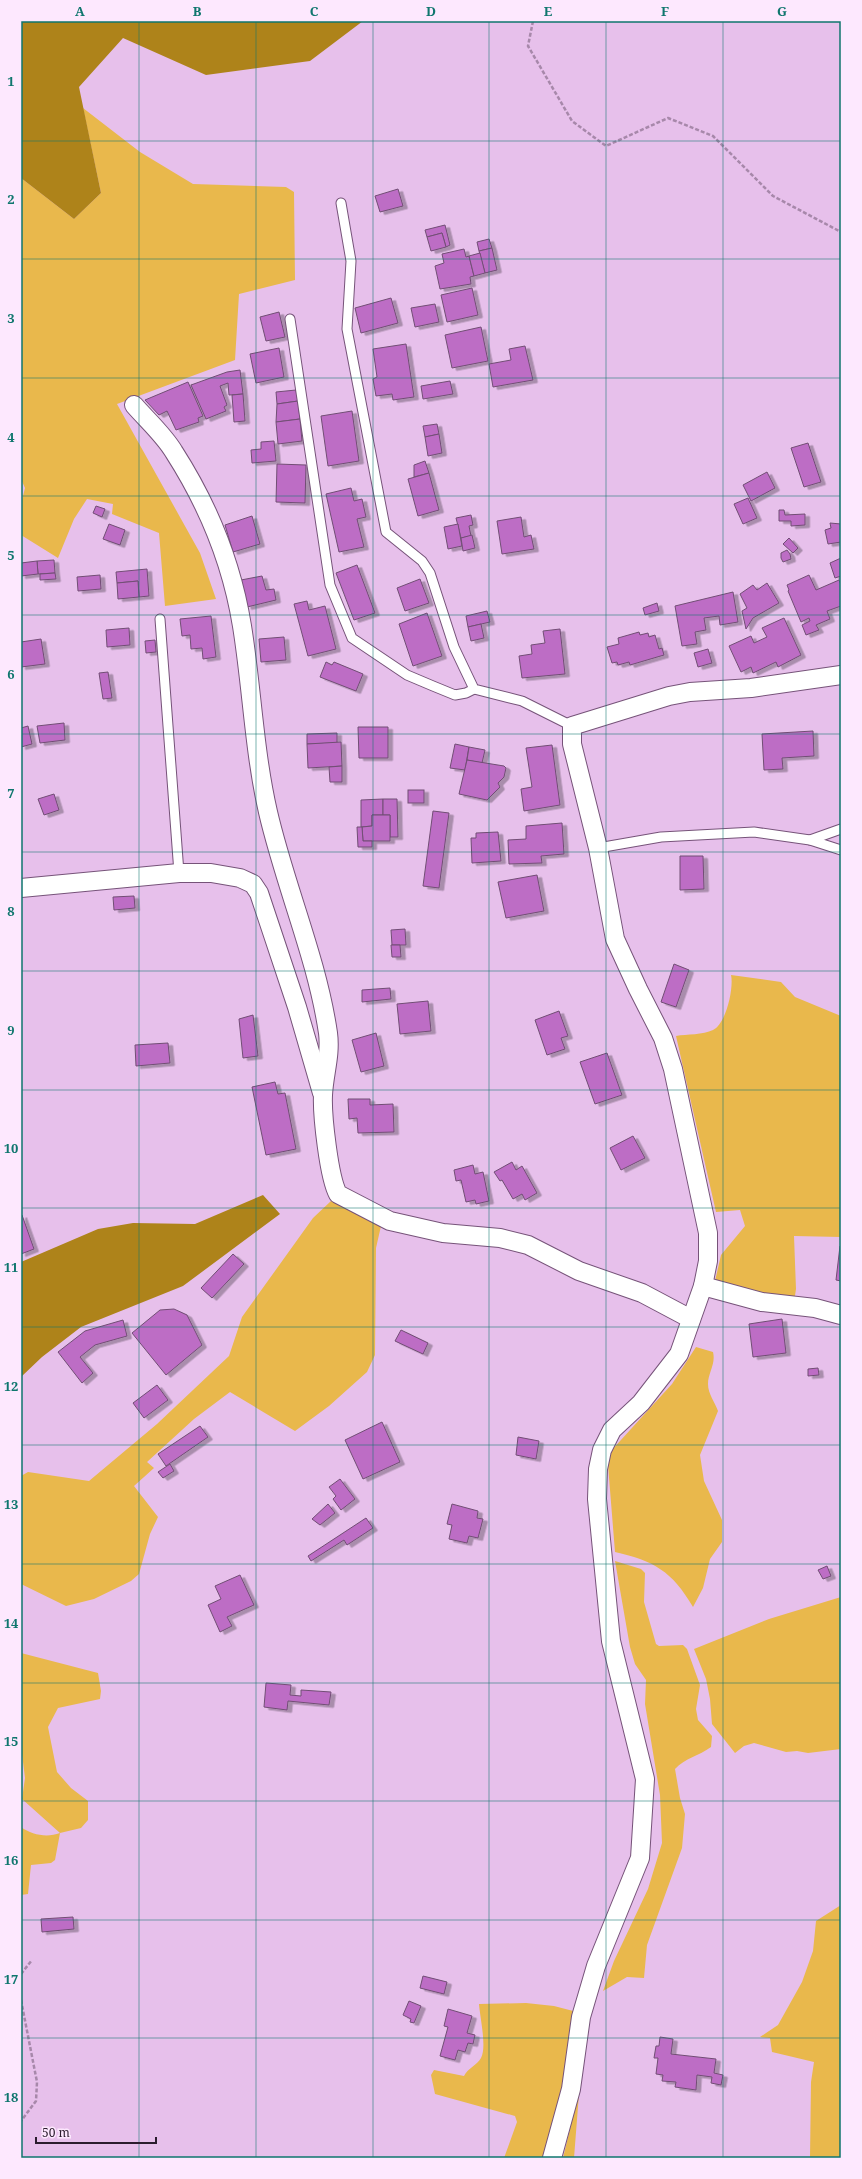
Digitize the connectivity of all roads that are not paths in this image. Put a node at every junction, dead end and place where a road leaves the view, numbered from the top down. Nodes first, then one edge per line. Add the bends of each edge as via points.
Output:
1 (341, 203) dead end
2 (290, 319) dead end
3 (134, 405) dead end
4 (160, 619) dead end
5 (841, 675) edge
6 (474, 689) junction
7 (572, 726) junction
8 (841, 829) edge
9 (810, 840) junction
10 (598, 848) junction
11 (841, 850) edge
12 (179, 873) junction
13 (21, 888) edge
14 (323, 1096) junction
15 (703, 1286) junction
16 (841, 1315) edge
17 (691, 1319) junction
18 (552, 2158) edge

1 - 6 lane via 351,262 347,329 386,532 422,561 430,573 454,648
2 - 6 lane via 330,585 352,638 407,675 433,686 455,695 466,694
3 - 14 street via 174,451 210,515 232,580 242,626 268,812 318,988 328,1034 329,1056
4 - 12 lane
5 - 7 street via 751,688 690,692
6 - 7 lane via 522,701
7 - 10 street via 572,744
8 - 9 lane
9 - 10 lane via 754,832 661,837
9 - 11 lane
10 - 15 street via 615,939 664,1038 673,1069 708,1233 708,1261
12 - 13 street
12 - 14 street via 211,872 240,878 253,884 259,893
14 - 17 street via 332,1179 338,1194 390,1221 443,1233 500,1238 528,1245 579,1271 642,1293
15 - 16 street via 762,1302 815,1308
15 - 17 street
17 - 18 street via 679,1354 641,1403 612,1430 602,1450 598,1469 597,1499 611,1641 645,1779 640,1858 596,1966 581,2017 571,2089

